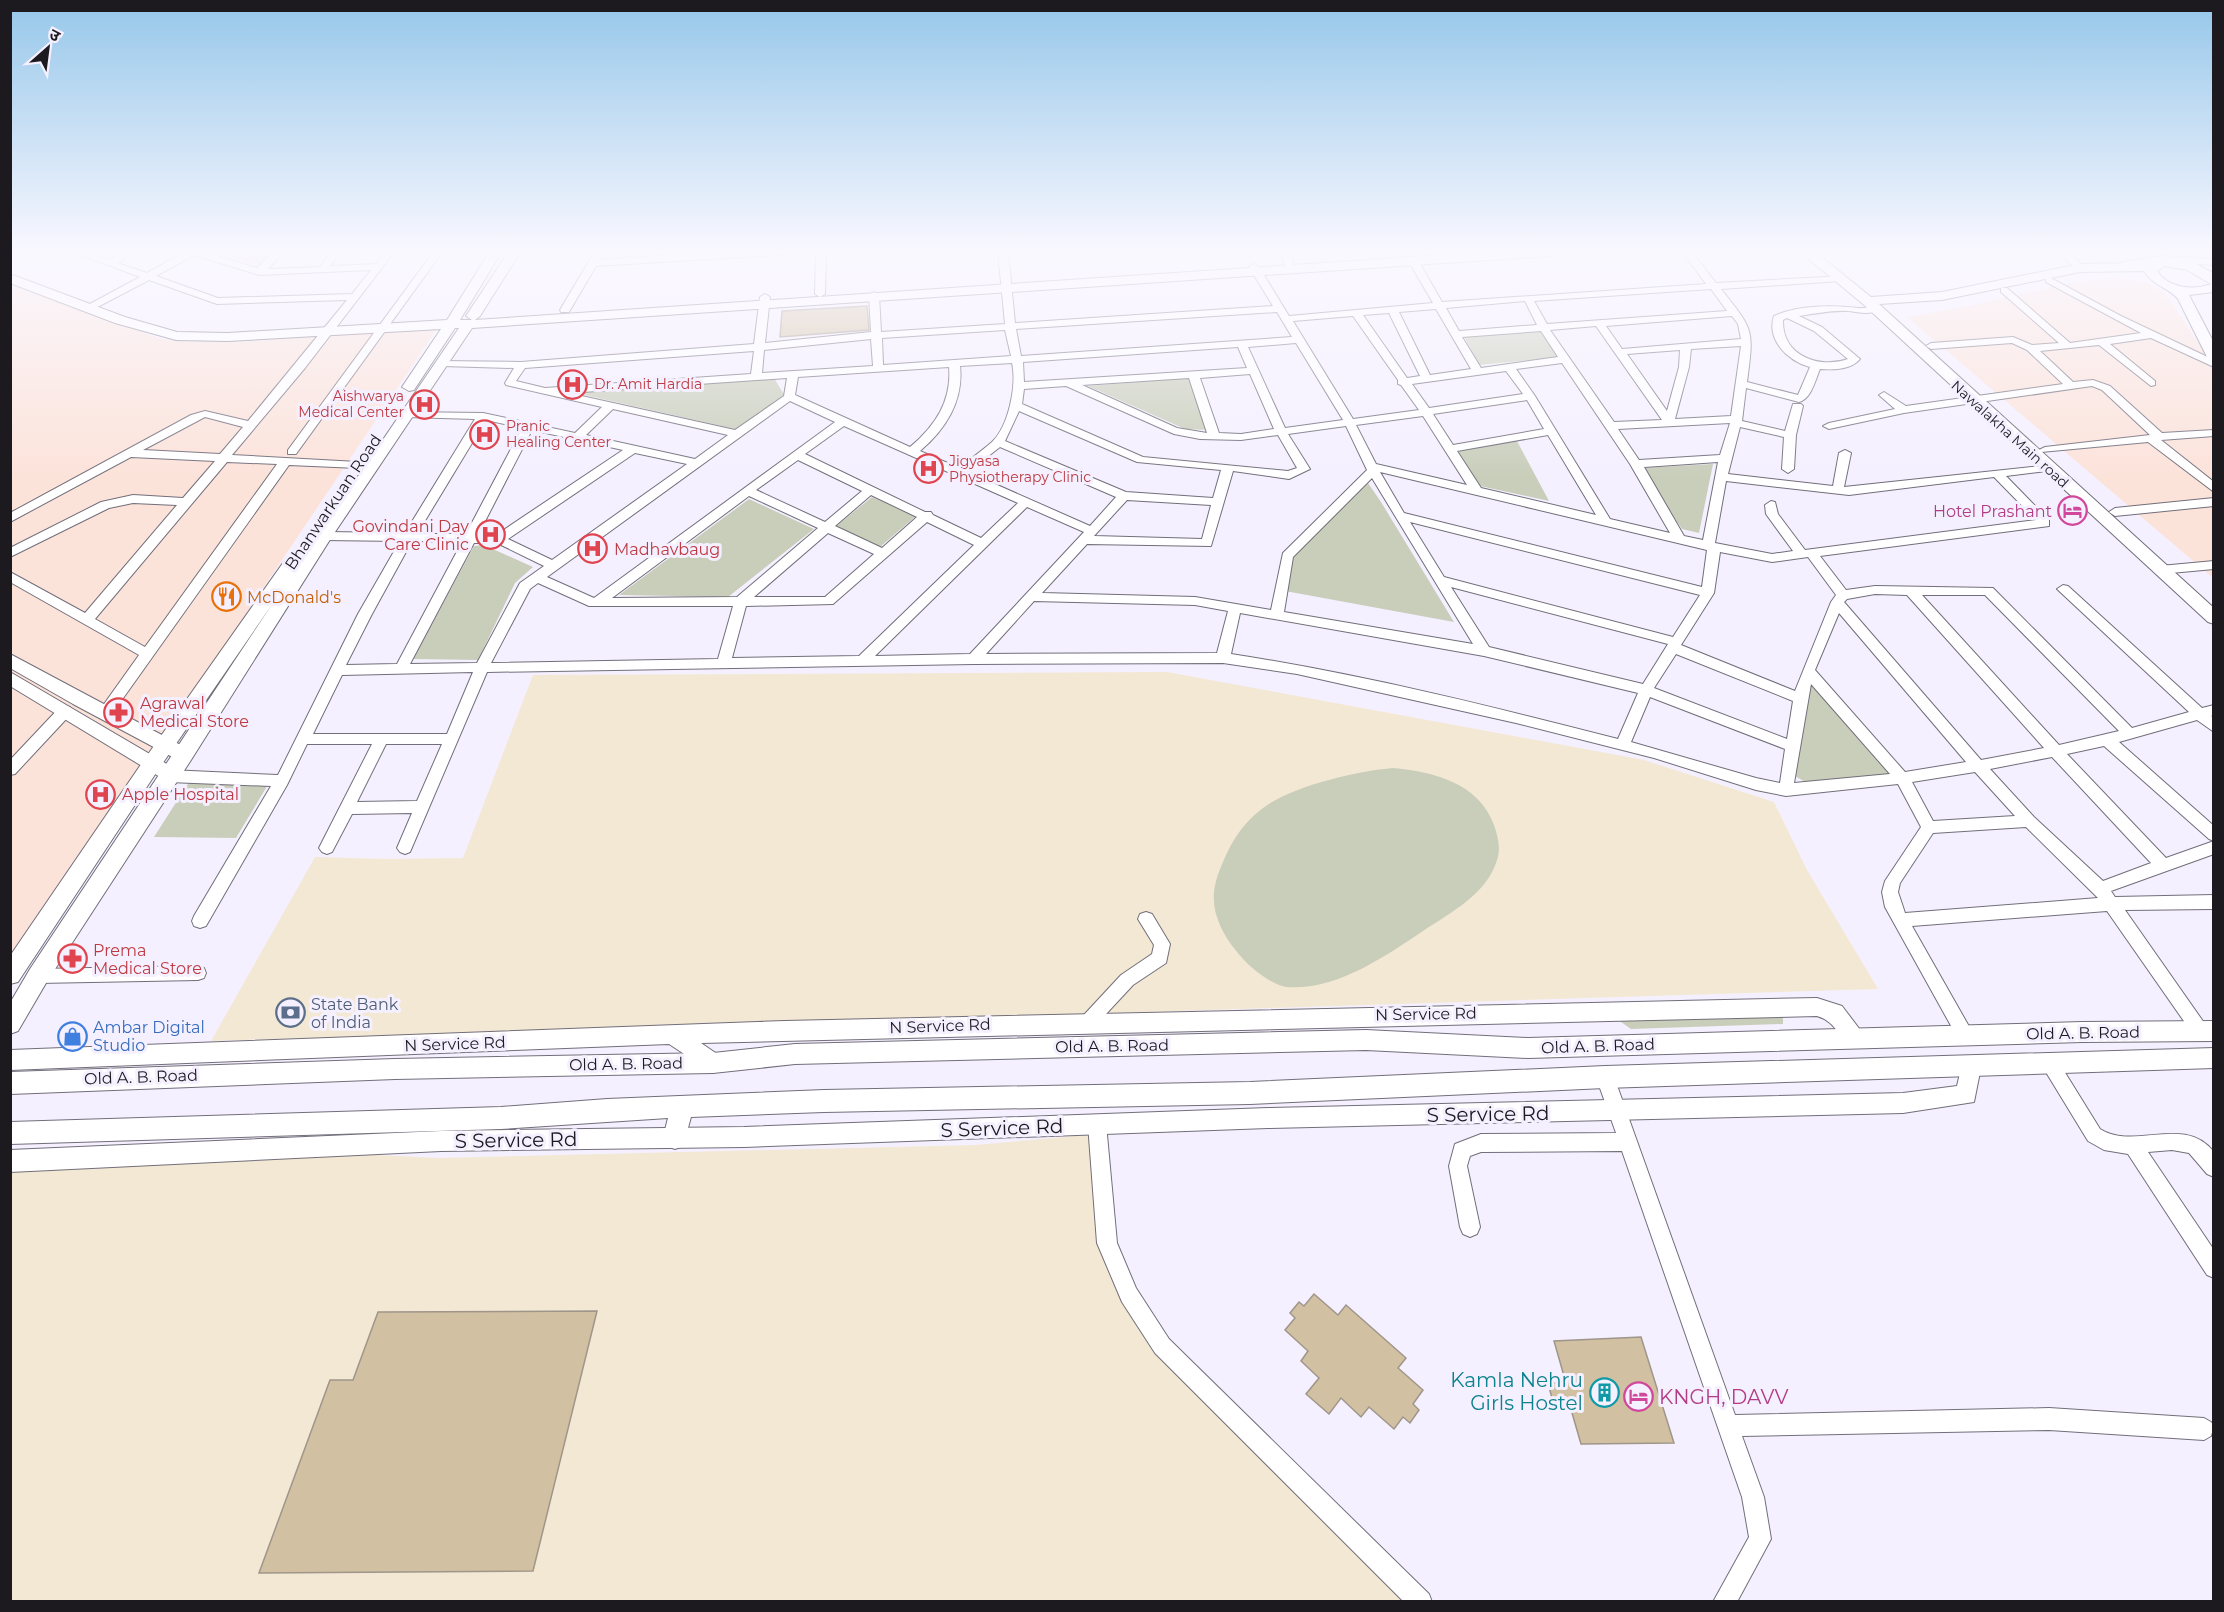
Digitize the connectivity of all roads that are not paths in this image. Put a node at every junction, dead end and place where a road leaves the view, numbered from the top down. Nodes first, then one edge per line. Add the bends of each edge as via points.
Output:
1 (146, 326) edge
2 (332, 326) edge
3 (393, 326) edge
4 (458, 326) edge
5 (459, 326) edge
6 (762, 326) edge
7 (876, 326) edge
8 (1026, 326) edge
9 (1290, 326) edge
10 (1364, 326) edge
11 (1401, 326) edge
12 (1451, 326) edge
13 (1560, 326) edge
14 (1602, 326) edge
15 (1743, 326) edge
16 (1776, 326) edge
17 (1812, 326) edge
18 (1901, 326) edge
19 (1907, 326) edge
20 (2045, 326) edge
21 (2135, 326) edge
22 (2198, 326) edge
23 (384, 327) junction
24 (1010, 327) junction
25 (1544, 328) junction
26 (328, 331) junction
27 (1455, 334) junction
28 (2152, 334) junction
29 (876, 335) junction
30 (1300, 340) junction
31 (1747, 342) junction
32 (2102, 342) junction
33 (1240, 343) junction
34 (1686, 346) junction
35 (1931, 346) junction
36 (2068, 346) junction
37 (760, 347) junction
38 (2031, 348) junction
39 (1618, 352) junction
40 (1017, 357) junction
41 (2214, 357) edge
42 (1567, 359) junction
43 (954, 362) junction
44 (442, 363) junction
45 (1817, 364) junction
46 (2214, 364) edge
47 (521, 365) junction
48 (878, 367) junction
49 (1509, 368) junction
50 (1252, 371) junction
51 (1478, 371) junction
52 (792, 373) junction
53 (1193, 374) junction
54 (756, 376) junction
55 (1427, 379) junction
56 (1402, 382) junction
57 (2151, 383) dead end
58 (1070, 384) junction
59 (1742, 384) junction
60 (1019, 386) junction
61 (2071, 386) junction
62 (544, 391) junction
63 (1884, 395) dead end
64 (1530, 396) junction
65 (789, 397) junction
66 (1991, 398) junction
67 (1973, 400) junction
68 (610, 406) junction
69 (1017, 406) junction
70 (1797, 406) dead end
71 (1904, 410) junction
72 (1426, 412) junction
73 (406, 414) junction
74 (483, 416) junction
75 (843, 421) junction
76 (1349, 421) junction
77 (1736, 421) junction
78 (1669, 422) junction
79 (249, 425) junction
80 (529, 426) junction
81 (1611, 426) junction
82 (1829, 426) dead end
83 (1281, 431) junction
84 (1551, 431) junction
85 (2214, 433) edge
86 (737, 434) junction
87 (1791, 435) junction
88 (1214, 436) junction
89 (578, 437) junction
90 (2155, 438) junction
91 (999, 442) junction
92 (633, 449) junction
93 (1448, 449) junction
94 (2045, 450) junction
95 (910, 452) junction
96 (128, 453) junction
97 (1845, 453) dead end
98 (797, 454) junction
99 (288, 457) junction
100 (220, 459) junction
101 (1725, 459) junction
102 (697, 463) junction
103 (1636, 464) junction
104 (358, 465) junction
105 (1228, 467) junction
106 (2047, 467) junction
107 (1372, 468) junction
108 (1788, 469) dead end
109 (960, 473) junction
110 (1998, 474) junction
111 (1721, 477) junction
112 (2214, 488) edge
113 (871, 489) junction
114 (1476, 490) junction
115 (1838, 490) junction
116 (747, 491) junction
117 (1124, 496) junction
118 (185, 502) junction
119 (1026, 502) junction
120 (1218, 502) junction
121 (2214, 502) edge
122 (1771, 505) dead end
123 (2115, 512) junction
124 (927, 515) junction
125 (1400, 516) junction
126 (10, 518) edge
127 (1605, 520) junction
128 (827, 527) junction
129 (324, 536) junction
130 (1087, 536) junction
131 (408, 538) junction
132 (470, 539) junction
133 (499, 539) junction
134 (1680, 539) junction
135 (983, 544) junction
136 (1711, 546) junction
137 (10, 553) edge
138 (883, 553) junction
139 (1807, 554) junction
140 (2214, 565) edge
141 (553, 566) junction
142 (2178, 569) junction
143 (2160, 570) junction
144 (10, 576) edge
145 (537, 577) junction
146 (1440, 580) junction
147 (2063, 589) dead end
148 (1912, 592) junction
149 (1708, 593) junction
150 (1030, 597) junction
151 (1840, 599) junction
152 (597, 602) junction
153 (741, 602) junction
154 (2214, 602) edge
155 (1235, 607) junction
156 (1277, 614) junction
157 (2214, 618) edge
158 (86, 621) junction
159 (1674, 644) junction
160 (1484, 651) junction
161 (146, 653) junction
162 (1223, 658) junction
163 (974, 659) junction
164 (10, 660) edge
165 (863, 660) junction
166 (724, 663) junction
167 (483, 665) junction
168 (402, 667) junction
169 (337, 670) junction
170 (1808, 671) junction
171 (10, 678) edge
172 (1646, 690) junction
173 (1800, 698) junction
174 (2214, 710) edge
175 (64, 711) junction
176 (104, 714) junction
177 (2199, 715) junction
178 (2214, 727) edge
179 (2129, 733) junction
180 (382, 738) junction
181 (303, 739) junction
182 (451, 739) junction
183 (2107, 740) junction
184 (1623, 745) junction
185 (1791, 746) junction
186 (166, 747) junction
187 (2056, 753) junction
188 (184, 755) junction
189 (152, 765) junction
190 (1978, 766) junction
191 (10, 770) edge
192 (170, 776) junction
193 (1902, 778) junction
194 (282, 781) junction
195 (1786, 790) junction
196 (423, 807) junction
197 (347, 808) junction
198 (2030, 821) junction
199 (1929, 827) junction
200 (2214, 835) edge
201 (2214, 847) edge
202 (327, 848) dead end
203 (405, 848) dead end
204 (2163, 865) junction
205 (2100, 888) junction
206 (2214, 902) edge
207 (2112, 904) junction
208 (1146, 919) dead end
209 (1900, 920) junction
210 (200, 921) dead end
211 (198, 973) dead end
212 (10, 975) edge
213 (38, 976) junction
214 (1088, 1022) junction
215 (10, 1024) edge
216 (2207, 1031) edge
217 (673, 1035) junction
218 (1966, 1037) junction
219 (1857, 1040) junction
220 (2214, 1058) edge
221 (10, 1060) edge
222 (713, 1063) junction
223 (2050, 1064) junction
224 (1970, 1067) junction
225 (1605, 1077) junction
226 (10, 1083) edge
227 (682, 1107) junction
228 (1617, 1111) junction
229 (1097, 1124) junction
230 (10, 1133) edge
231 (675, 1137) junction
232 (1628, 1142) junction
233 (2132, 1144) junction
234 (10, 1161) edge
235 (2214, 1168) edge
236 (1470, 1227) dead end
237 (2214, 1268) edge
238 (1730, 1426) junction
239 (2204, 1429) dead end
240 (1421, 1602) edge
241 (1724, 1602) edge

1 - 26 main road via 176,336
2 - 26 street
3 - 23 main road
4 - 104 main road, Bhanwarkuan Road
5 - 44 main road, Bhanwarkuan Road
6 - 37 street
7 - 29 street
8 - 24 street
9 - 30 street
10 - 56 street
11 - 55 street
12 - 27 street
13 - 25 street
14 - 39 street
15 - 31 street
16 - 45 street via 1779,342 1798,359
17 - 45 street via 1855,359 1835,366
18 - 67 main road, Nawalakha Main road
19 - 35 main road, Nawalakha Main road
20 - 36 street
21 - 28 street
22 - 41 main road
23 - 26 main road
23 - 99 street
24 - 29 street
24 - 40 street
25 - 27 street
25 - 42 street
26 - 79 street
27 - 51 street
28 - 32 street
28 - 46 street
29 - 37 street
29 - 48 street
30 - 33 street
30 - 76 street
31 - 34 street
31 - 59 street
32 - 36 street
32 - 57 street
33 - 40 street
33 - 50 street
34 - 39 street
34 - 78 street
35 - 38 street via 2008,339
35 - 66 main road, Nawalakha Main road
36 - 38 street
37 - 47 street
37 - 54 street
38 - 61 street
39 - 78 street
40 - 43 street
40 - 60 street
42 - 49 street
42 - 81 street
43 - 48 street
43 - 95 street via 957,374 953,394 935,431
44 - 47 street
44 - 73 main road, Bhanwarkuan Road
45 - 59 street via 1799,399
47 - 62 street via 510,383
48 - 52 street
49 - 51 street
49 - 64 street
50 - 53 street
50 - 83 street
51 - 55 street
52 - 54 street
52 - 65 street
53 - 58 street
53 - 88 street
54 - 62 street
55 - 56 street
56 - 72 street
58 - 60 street
58 - 88 street via 1174,430
59 - 77 street
60 - 69 street
61 - 66 street
61 - 90 street via 2093,383 2106,388
62 - 68 street
63 - 71 street
64 - 72 street
64 - 84 street
65 - 75 street
65 - 86 street
66 - 67 street
66 - 94 main road, Nawalakha Main road
67 - 71 street
67 - 106 main road, Nawalakha Main road
68 - 86 street
68 - 89 street
69 - 91 street
69 - 105 street via 1130,457
70 - 87 street
71 - 82 street
72 - 76 street
72 - 93 street
73 - 74 street
73 - 129 main road, Bhanwarkuan Road
74 - 80 street
74 - 131 street
75 - 95 street
75 - 98 street
76 - 83 street
76 - 107 street
77 - 78 street
77 - 87 street
77 - 101 street
78 - 81 street
79 - 96 street via 200,415
79 - 100 street
80 - 89 street
80 - 132 street
81 - 103 street
83 - 88 street via 1241,437
83 - 105 street via 1304,469 1289,476
84 - 93 street
84 - 127 street
85 - 90 street
86 - 102 street
87 - 108 street
89 - 92 street
90 - 94 street
90 - 112 street
91 - 109 street
91 - 117 street
92 - 102 street
92 - 133 street
93 - 114 street
94 - 123 main road, Nawalakha Main road
95 - 109 street
96 - 100 street
96 - 126 street
97 - 115 street
98 - 113 street
98 - 116 street
99 - 100 street
99 - 104 street
99 - 161 street
100 - 118 street
101 - 103 street
101 - 111 street
102 - 141 street
103 - 134 street
104 - 186 main road, Bhanwarkuan Road
105 - 120 street
106 - 110 street
106 - 143 main road, Nawalakha Main road
107 - 114 street
107 - 125 street
107 - 156 street via 1287,556
109 - 119 street
110 - 115 street
110 - 139 street via 2045,523
111 - 115 street
111 - 136 street
113 - 124 street
113 - 128 street
114 - 127 street
116 - 128 street
116 - 152 street
117 - 120 street
117 - 130 street
118 - 137 street via 133,499 105,505
118 - 158 street
119 - 130 street
119 - 135 street
120 - 130 street via 1207,543
121 - 123 street
122 - 139 street via 1772,514
123 - 142 main road, Nawalakha Main road
124 - 135 street
124 - 138 street
125 - 146 street
125 - 149 street
127 - 134 street
128 - 138 street
128 - 153 street
129 - 131 street
129 - 188 main road, Bhanwarkuan Road
130 - 150 street
131 - 132 street
131 - 169 street
132 - 133 street
132 - 168 street
133 - 141 street
134 - 136 street
135 - 165 street
136 - 139 street via 1772,558
136 - 149 street
138 - 153 street via 828,601
139 - 151 street
140 - 142 street
141 - 145 street
142 - 143 street
142 - 154 main road, Nawalakha Main road
143 - 157 main road, Nawalakha Main road
144 - 158 street
145 - 152 street via 589,602
145 - 167 street via 525,586
146 - 159 street
146 - 160 street
147 - 177 street
148 - 151 street via 1875,590
148 - 179 street via 1988,591
148 - 187 street
149 - 159 street
150 - 155 street via 1195,601
150 - 163 street
151 - 170 street
151 - 190 street
152 - 153 street
153 - 166 street
155 - 156 street
155 - 162 street
156 - 160 street
158 - 161 street
159 - 172 street
159 - 173 street
160 - 172 street
161 - 176 street
162 - 163 street
162 - 184 street via 1297,669
163 - 165 street
164 - 176 street
165 - 166 street
166 - 167 street
167 - 168 street
167 - 182 street
168 - 169 street
169 - 181 street
170 - 173 street
170 - 193 street
171 - 175 street
172 - 184 street
172 - 185 street
173 - 185 street
174 - 177 street
175 - 189 street
175 - 191 street
176 - 186 street
177 - 178 street
177 - 179 street
179 - 183 street
180 - 181 street
180 - 182 street
180 - 197 street
181 - 194 street
182 - 196 street
183 - 187 street
183 - 200 street
184 - 195 street
185 - 195 street
186 - 188 street
186 - 189 main road, Bhanwarkuan Road
187 - 190 street
187 - 204 street
188 - 192 main road, Bhanwarkuan Road
189 - 192 street
189 - 212 main road, Bhanwarkuan Road
190 - 193 street
190 - 198 street
192 - 194 street
192 - 213 main road, Bhanwarkuan Road
193 - 195 street
193 - 199 street
194 - 210 street
196 - 197 street
196 - 203 street
197 - 202 street
198 - 199 street
198 - 205 street
199 - 209 street via 1893,881 1890,892
201 - 204 street
204 - 205 street
205 - 207 street
206 - 207 street
207 - 209 street
207 - 216 street
208 - 214 street via 1162,944 1160,958 1127,980
209 - 218 street
211 - 213 street
213 - 215 main road, Bhanwarkuan Road
214 - 217 street, N Service Rd
214 - 219 street, N Service Rd via 1817,1007 1835,1012
216 - 218 main road, Old A. B. Road
217 - 221 street, N Service Rd
217 - 222 street
218 - 219 main road, Old A. B. Road
219 - 222 main road, Old A. B. Road via 1528,1048 1366,1040 795,1054
220 - 223 main road, Old A. B. Road
222 - 226 main road, Old A. B. Road
223 - 224 main road, Old A. B. Road
223 - 233 street via 2101,1142
224 - 225 main road, Old A. B. Road
224 - 228 street, S Service Rd via 1966,1095 1955,1097 1903,1103
225 - 227 main road, Old A. B. Road via 1367,1088
225 - 228 street
227 - 230 main road, Old A. B. Road via 501,1118
227 - 231 main road
228 - 229 street, S Service Rd
228 - 232 street
229 - 231 street, S Service Rd
229 - 240 street via 1107,1243 1129,1295 1162,1346
231 - 234 street, S Service Rd via 441,1141
232 - 236 street via 1481,1143 1462,1150 1458,1166
232 - 238 street
233 - 235 street via 2191,1144 2202,1151
233 - 237 street
238 - 239 street via 2049,1419
238 - 241 street via 1753,1497 1760,1539

